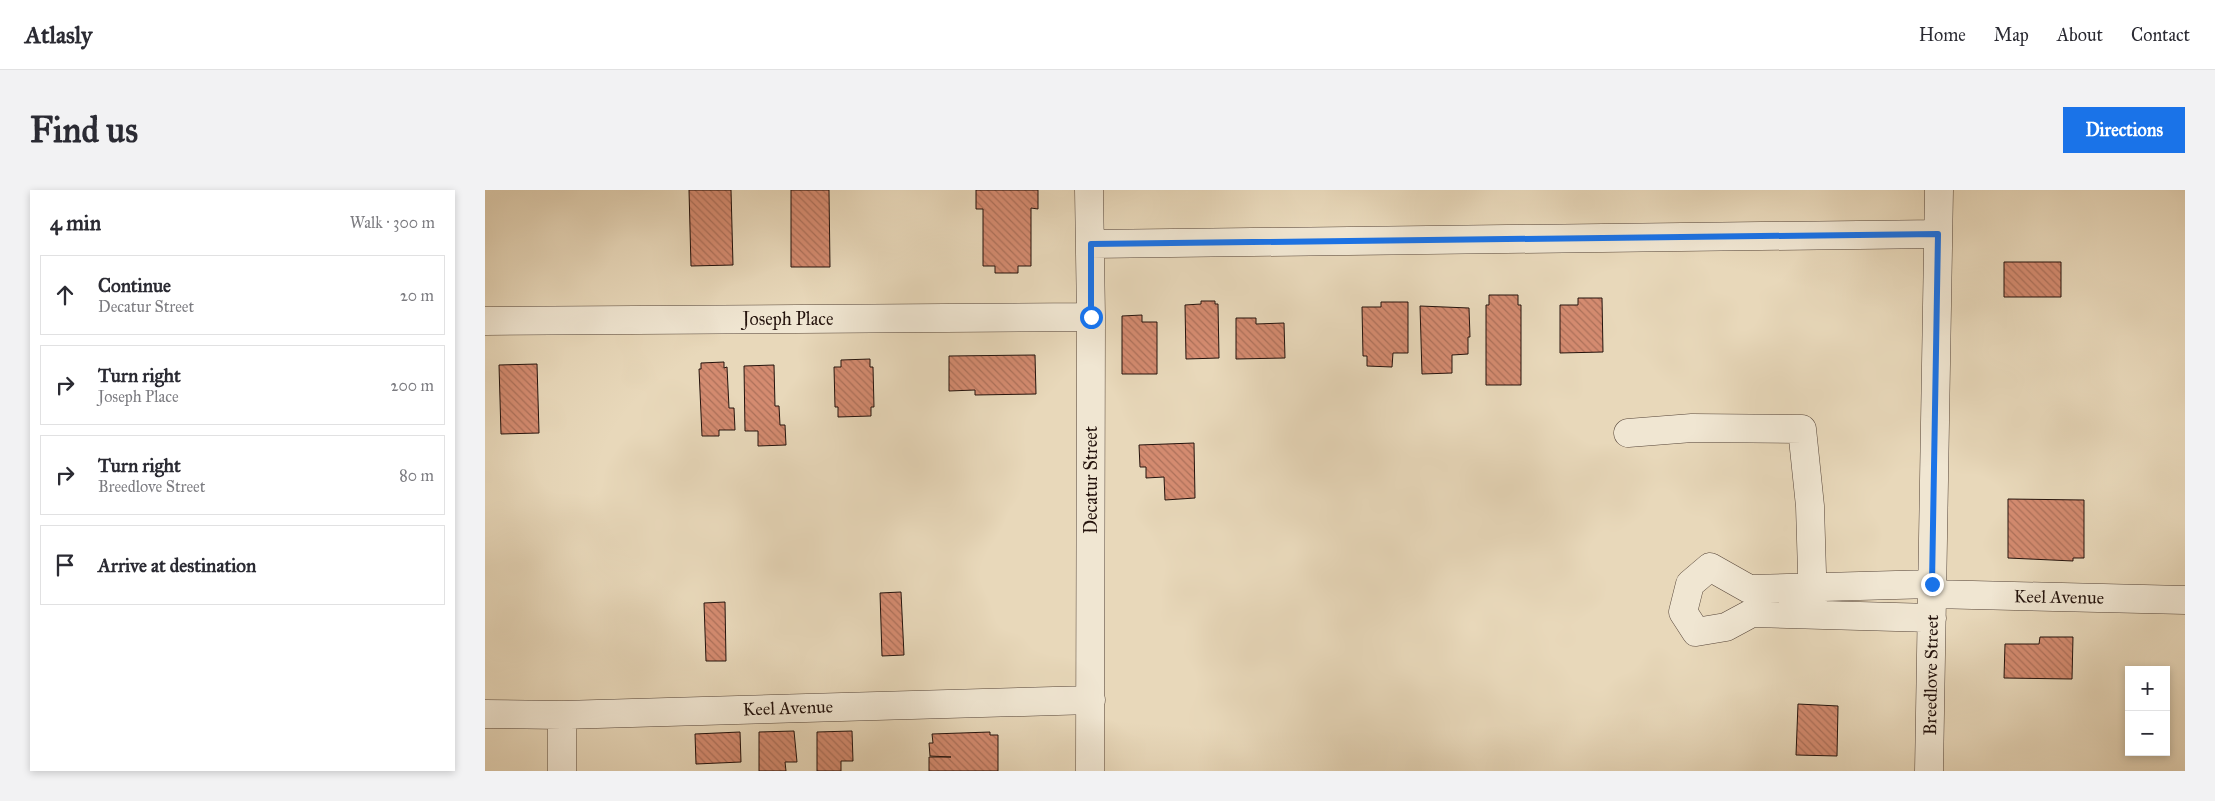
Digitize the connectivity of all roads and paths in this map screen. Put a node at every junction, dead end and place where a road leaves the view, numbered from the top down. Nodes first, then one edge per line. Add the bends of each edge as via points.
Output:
1 (1089, 190) edge
2 (1939, 190) edge
3 (1938, 234) junction
4 (1091, 244) junction
5 (1091, 317) junction
6 (485, 321) edge
7 (1628, 433) dead end
8 (1813, 588) junction
9 (1932, 599) junction
10 (2185, 600) edge
11 (1813, 615) junction
12 (1091, 700) junction
13 (485, 714) edge
14 (562, 715) junction
15 (563, 771) edge
16 (1090, 771) edge
17 (1929, 771) edge

1 - 4 street, Decatur Street
2 - 3 street, Breedlove Street
3 - 4 street
3 - 9 street, Breedlove Street
4 - 5 street, Decatur Street
5 - 6 street, Joseph Place
5 - 12 street, Decatur Street
7 - 8 street via 1692,428 1802,429 1811,506
8 - 9 street
8 - 11 street
8 - 11 street via 1749,589 1710,568 1689,584 1683,612 1697,632 1726,627 1752,613
9 - 10 street, Keel Avenue
9 - 11 street
9 - 17 street, Breedlove Street
12 - 14 street, Keel Avenue
12 - 16 street, Decatur Street
13 - 14 street, Keel Avenue
14 - 15 street

